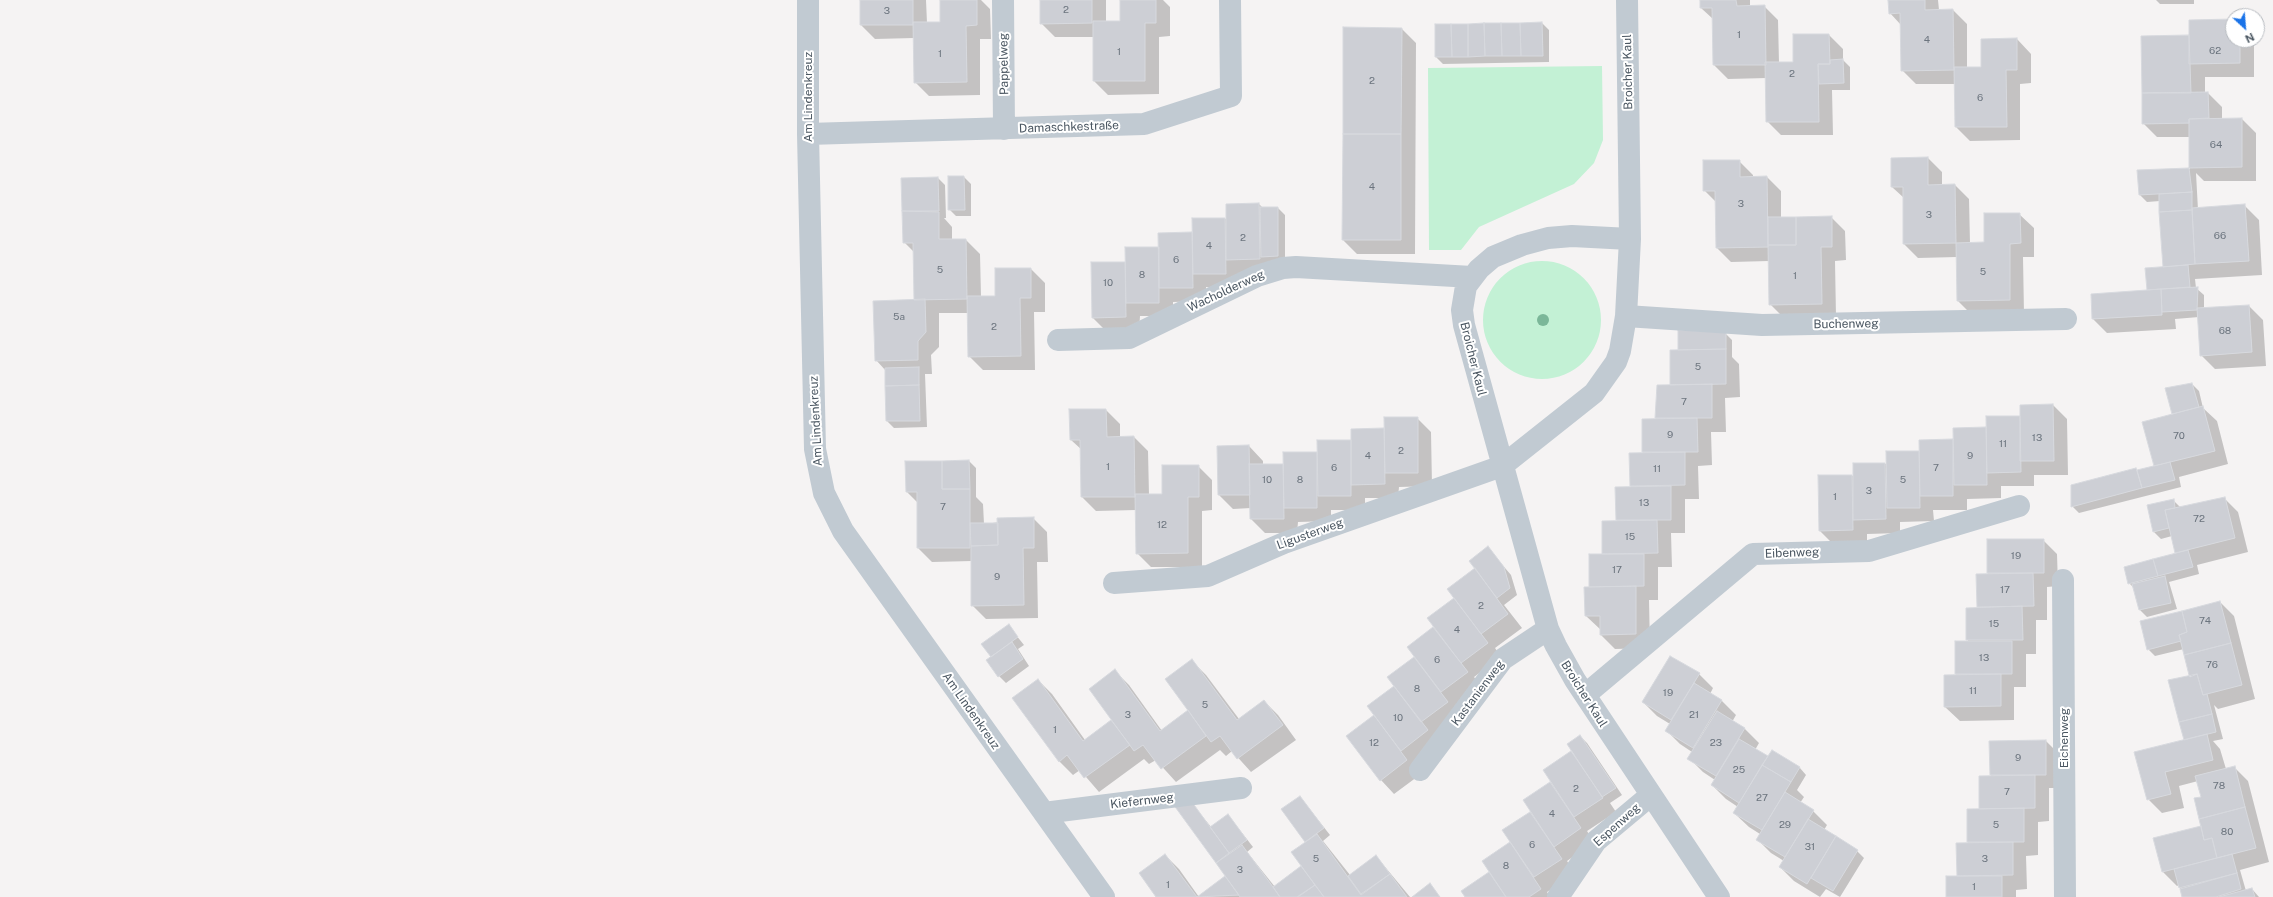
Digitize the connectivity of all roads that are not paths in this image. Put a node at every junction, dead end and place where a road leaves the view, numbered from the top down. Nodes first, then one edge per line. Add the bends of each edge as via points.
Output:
1 (808, 0) edge
2 (1003, 0) edge
3 (1230, 0) edge
4 (1627, 0) edge
5 (1004, 129) junction
6 (808, 134) junction
7 (1630, 239) junction
8 (1472, 277) junction
9 (1626, 316) junction
10 (2066, 319) dead end
11 (1058, 340) dead end
12 (1502, 466) junction
13 (2019, 506) dead end
14 (2063, 580) dead end
15 (1114, 582) dead end
16 (1548, 629) junction
17 (1585, 695) junction
18 (1420, 770) dead end
19 (1241, 788) dead end
20 (1651, 795) junction
21 (1044, 813) junction
22 (1104, 897) edge
23 (1558, 897) edge
24 (1719, 897) edge
25 (2065, 897) edge

1 - 6 street, Am Lindenkreuz
2 - 5 street, Pappelweg
3 - 5 street, Damaschkestraße via 1230,96 1144,124
4 - 7 street, Broicher Kaul
5 - 6 street, Damaschkestraße
6 - 21 street, Am Lindenkreuz via 815,449 824,493 843,531
7 - 8 street, Broicher Kaul via 1572,236 1535,241 1493,257
7 - 9 street, Broicher Kaul
8 - 11 street, Wacholderweg via 1283,268 1257,276 1129,338
8 - 12 street, Broicher Kaul via 1464,294 1464,325
9 - 10 street, Buchenweg via 1762,325
9 - 12 street, Broicher Kaul via 1620,351 1603,383 1584,403
12 - 15 street, Ligusterweg via 1284,542 1208,576
12 - 16 street, Broicher Kaul
13 - 17 street, Eibenweg via 1870,551 1753,554
14 - 25 street, Eichenweg
16 - 17 street, Broicher Kaul via 1564,663
16 - 18 street, Kastanienweg via 1503,659
17 - 20 street, Broicher Kaul
19 - 21 street, Kiefernweg
20 - 23 street, Espenweg via 1596,841
20 - 24 street, Broicher Kaul
21 - 22 street, Am Lindenkreuz

